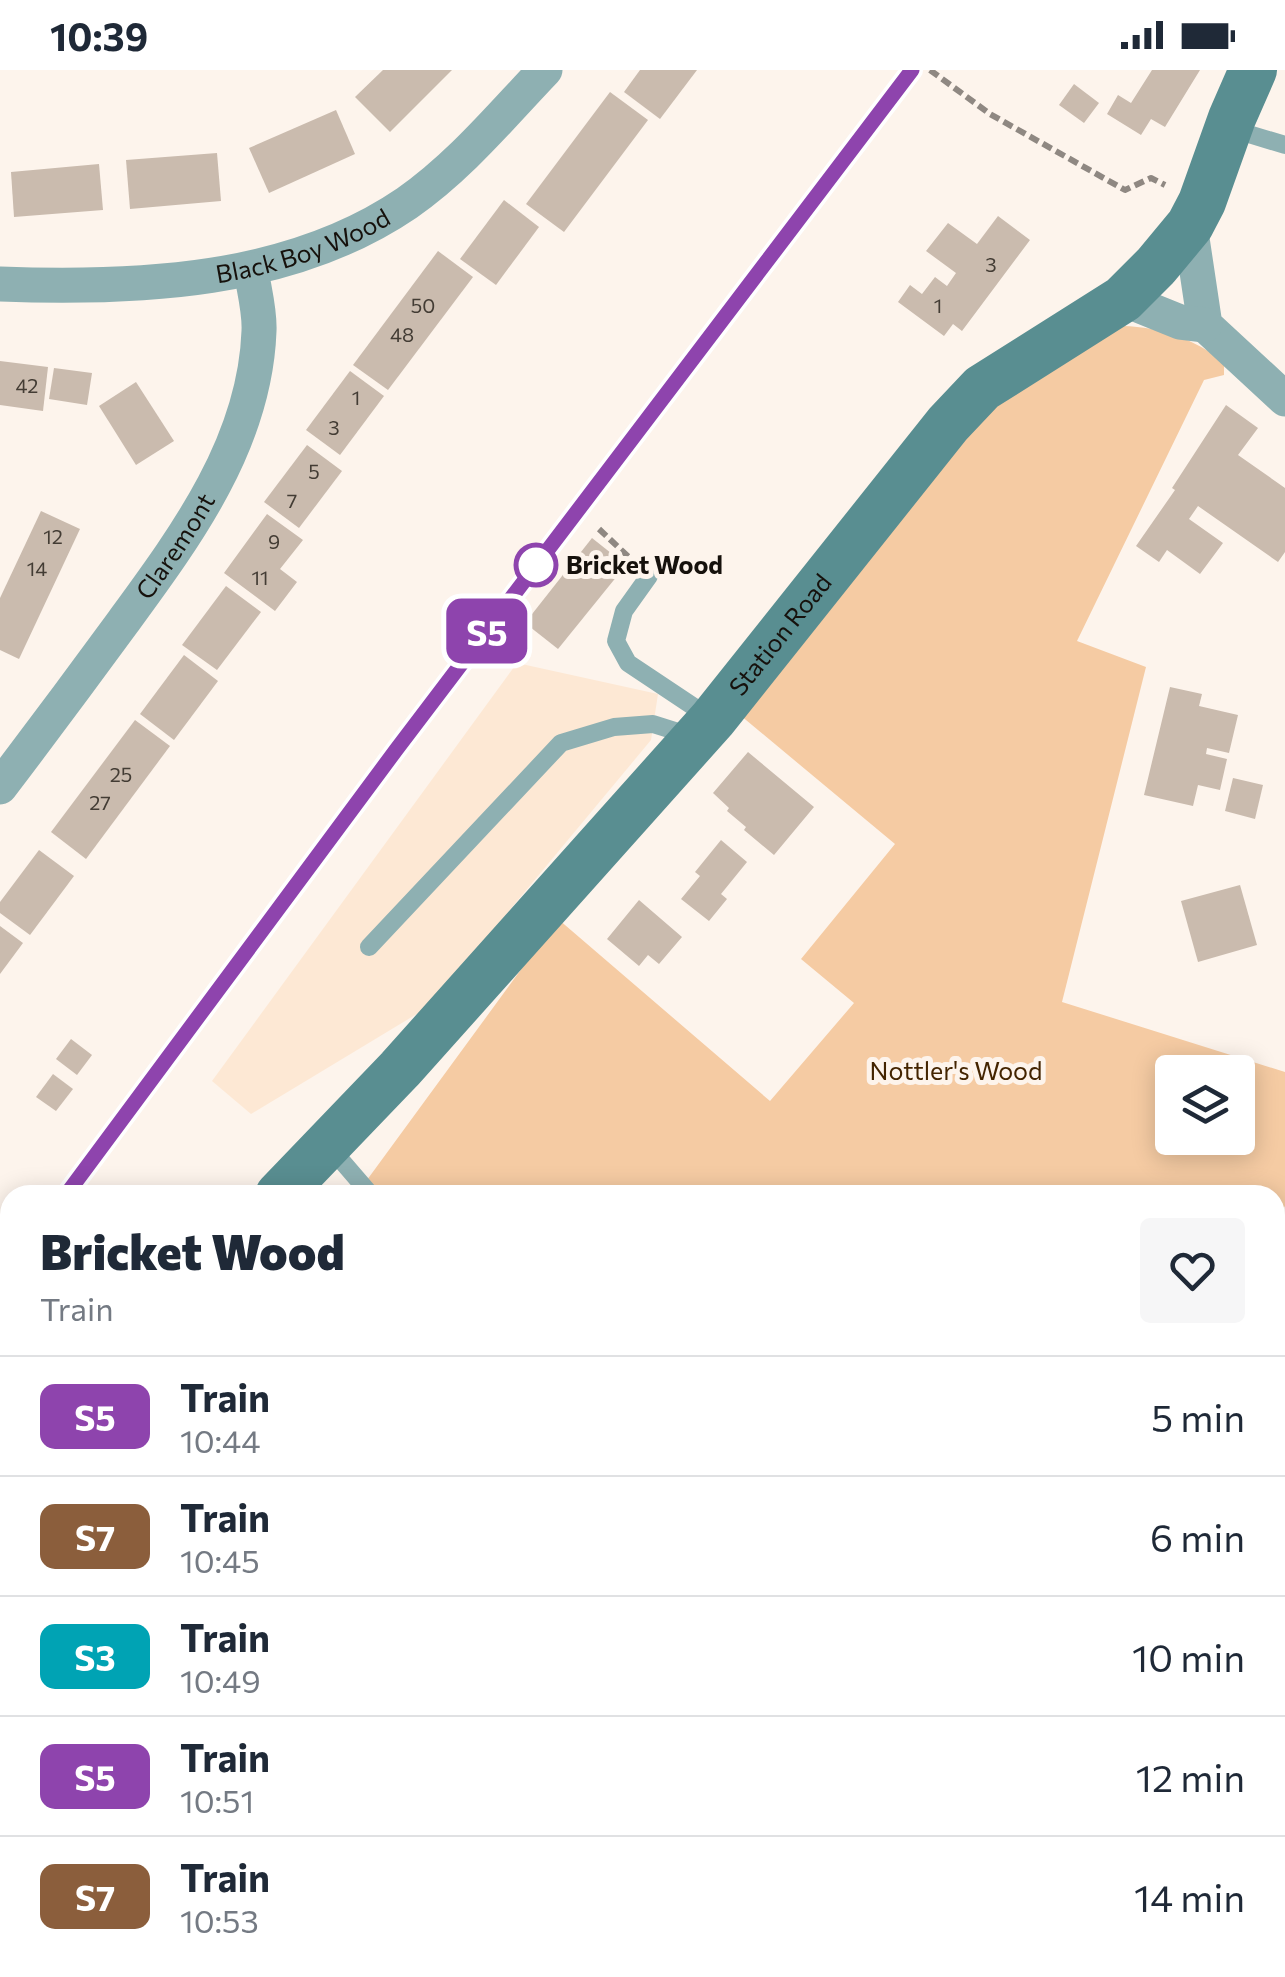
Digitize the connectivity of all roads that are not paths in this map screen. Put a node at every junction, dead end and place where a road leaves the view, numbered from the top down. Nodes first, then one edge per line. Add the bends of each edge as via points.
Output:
1 (545, 70) edge
2 (1254, 70) edge
3 (1229, 128) junction
4 (1285, 145) edge
5 (1196, 213) junction
6 (252, 270) junction
7 (0, 284) edge
8 (1122, 300) junction
9 (1205, 324) junction
10 (1285, 400) edge
11 (648, 576) road end
12 (705, 728) junction
13 (0, 787) edge
14 (370, 947) dead end
15 (328, 1145) junction
16 (289, 1185) edge
17 (362, 1185) edge

1 - 6 street, Black Boy Wood via 456,164 406,203 354,233
2 - 3 street, Station Road
3 - 4 lane
3 - 5 street, Station Road
5 - 8 street, Station Road
5 - 9 street
6 - 7 street, Black Boy Wood via 115,284
6 - 13 street, Claremont via 256,358 216,485 186,536
8 - 9 street via 1180,322
8 - 12 street, Station Road via 982,388
9 - 10 street
11 - 12 lane via 624,611 616,641 628,663
12 - 14 lane via 614,726 561,743
12 - 15 street, Station Road
15 - 16 street, Station Road
15 - 17 lane

